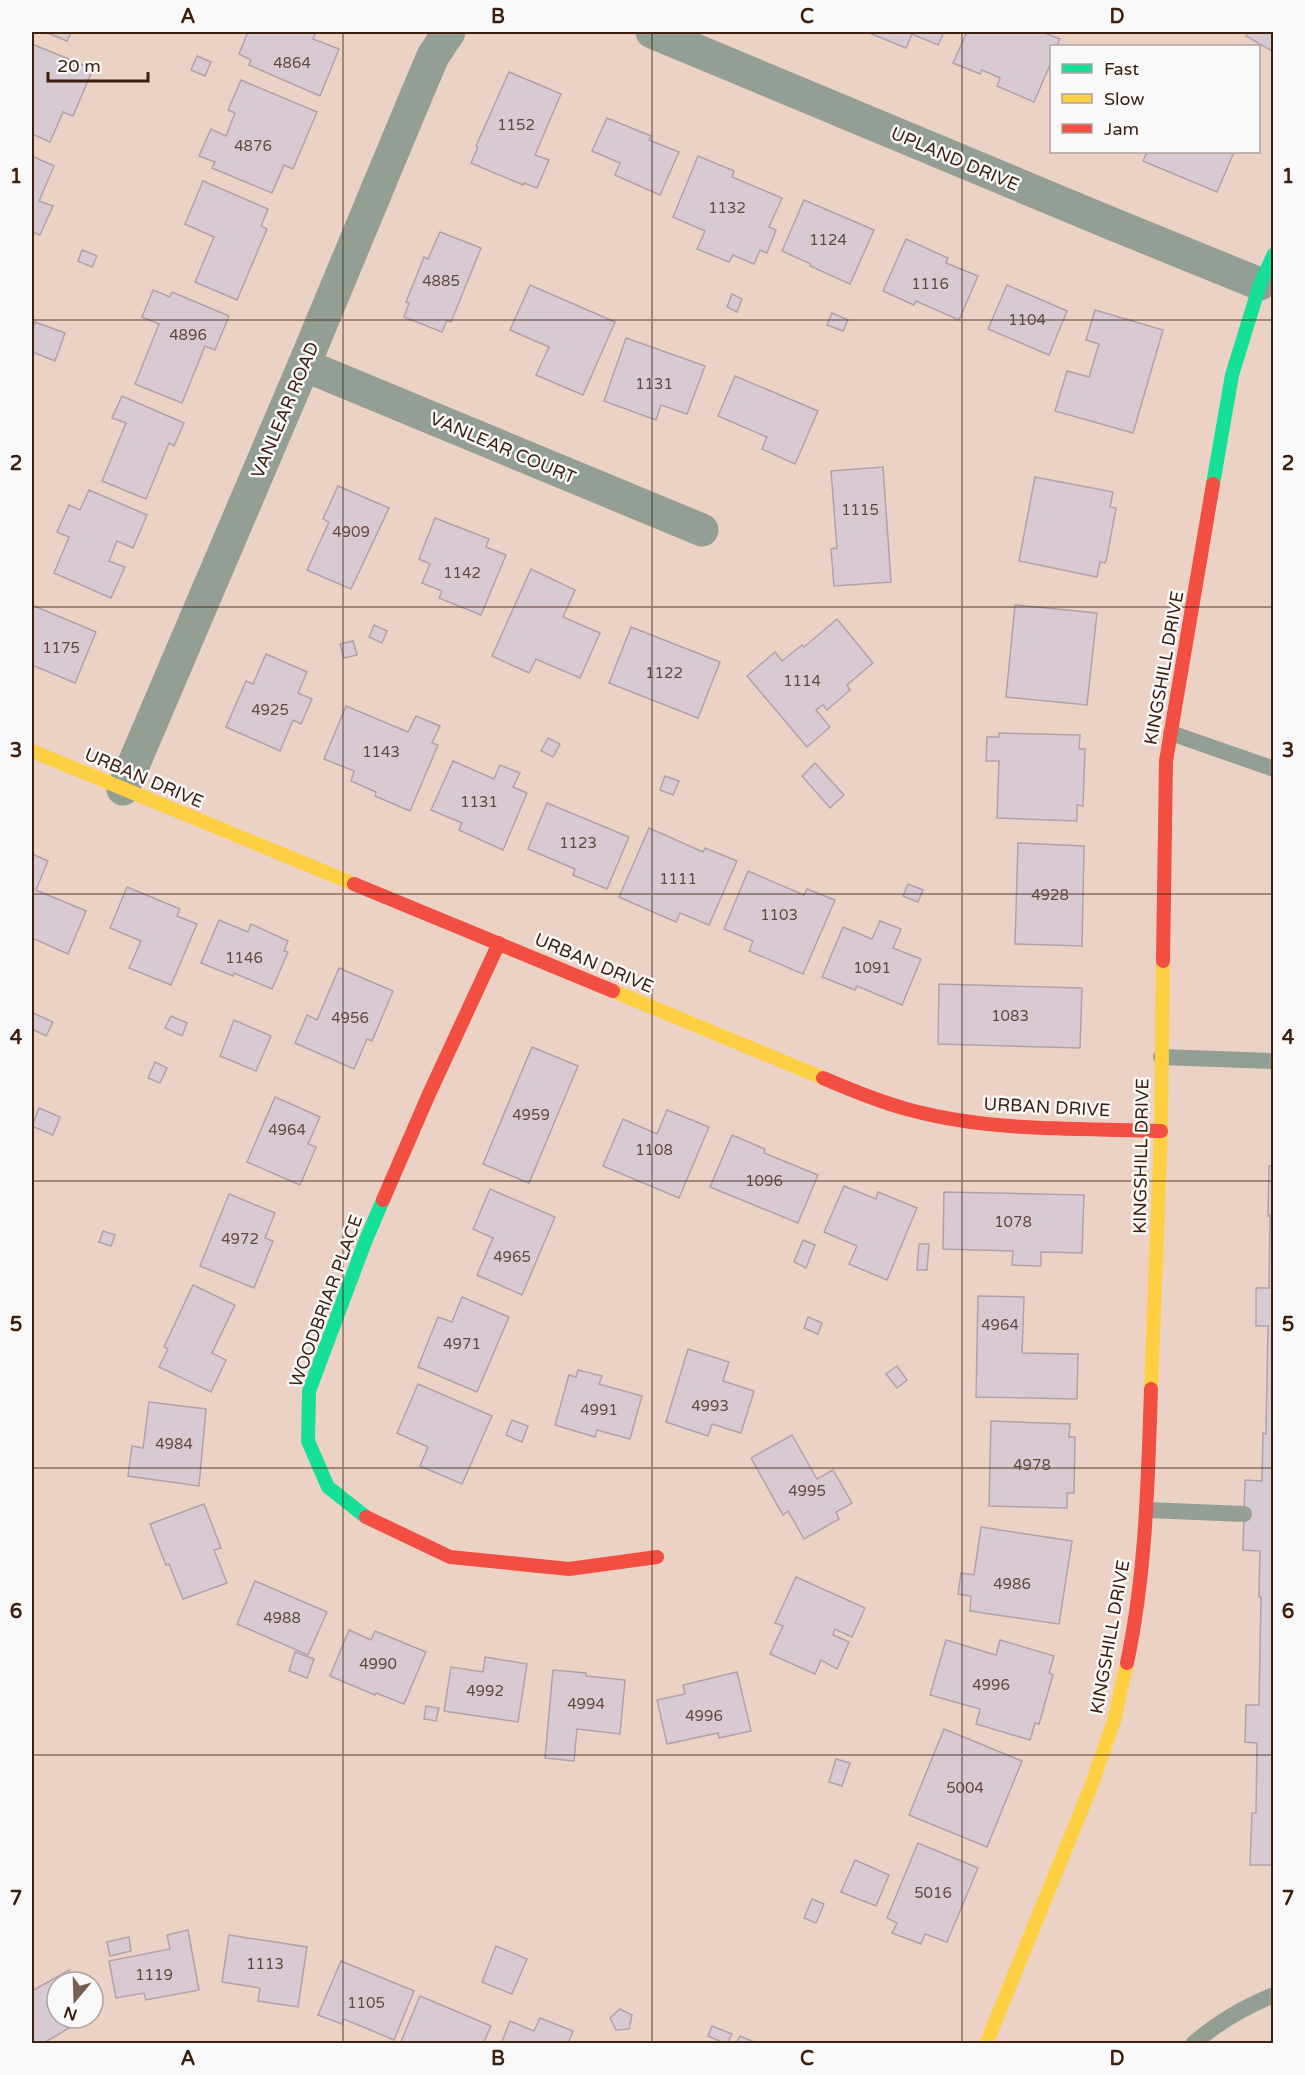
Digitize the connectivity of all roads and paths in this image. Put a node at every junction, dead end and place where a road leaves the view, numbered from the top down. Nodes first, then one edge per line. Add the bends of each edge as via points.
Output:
1 (449, 32) edge
2 (652, 32) edge
3 (1274, 254) edge
4 (1260, 284) junction
5 (304, 365) junction
6 (702, 530) dead end
7 (1171, 733) junction
8 (32, 751) edge
9 (1274, 769) edge
10 (123, 789) junction
11 (499, 944) junction
12 (1161, 1057) junction
13 (1274, 1061) edge
14 (1161, 1131) junction
15 (1147, 1510) junction
16 (1244, 1514) dead end
17 (657, 1557) dead end
18 (1274, 1995) edge
19 (986, 2043) edge
20 (1193, 2043) edge

1 - 5 street, VANLEAR ROAD via 433,56
2 - 4 street, UPLAND DRIVE
3 - 4 street, KINGSHILL DRIVE
4 - 7 street, KINGSHILL DRIVE via 1232,375
5 - 6 street, VANLEAR COURT
5 - 10 street, VANLEAR ROAD
7 - 9 lane
7 - 12 street, KINGSHILL DRIVE via 1166,761
8 - 10 street, URBAN DRIVE
10 - 11 street, URBAN DRIVE
11 - 14 street, URBAN DRIVE via 912,1112 985,1123
11 - 17 street, WOODBRIAR PLACE via 365,1242 309,1391 308,1441 328,1487 368,1519 450,1557 569,1569
12 - 13 lane
12 - 14 street, KINGSHILL DRIVE
14 - 15 street, KINGSHILL DRIVE
15 - 16 lane
15 - 19 street, KINGSHILL DRIVE via 1141,1579 1114,1721
18 - 20 lane via 1210,2029

